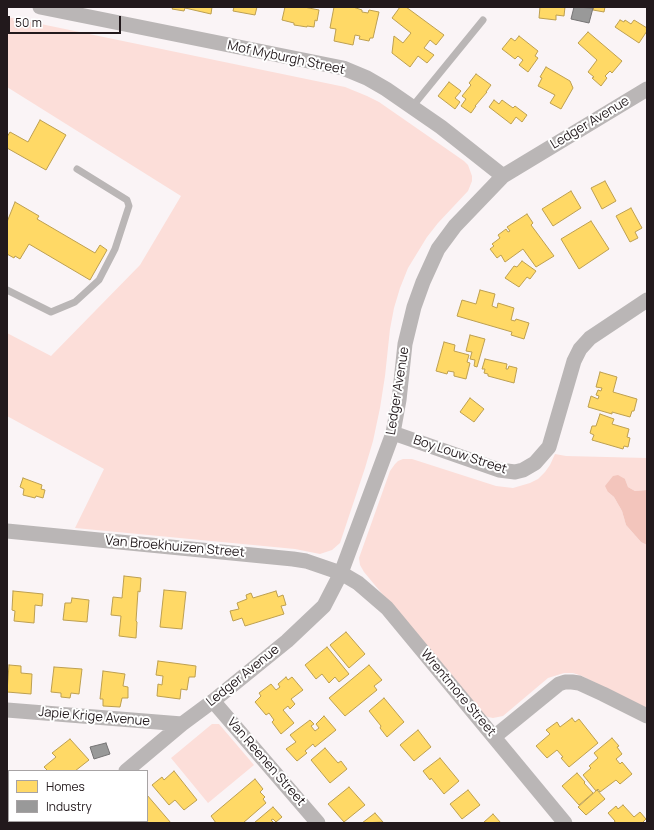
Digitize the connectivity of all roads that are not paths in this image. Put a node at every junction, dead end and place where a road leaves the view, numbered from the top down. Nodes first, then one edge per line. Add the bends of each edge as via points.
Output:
1 (40, 7) edge
2 (483, 20) dead end
3 (647, 89) edge
4 (412, 107) junction
5 (77, 169) dead end
6 (502, 176) junction
7 (7, 290) edge
8 (647, 300) edge
9 (393, 433) junction
10 (7, 532) edge
11 (341, 573) junction
12 (213, 701) junction
13 (7, 710) edge
14 (647, 716) edge
15 (182, 724) junction
16 (494, 737) junction
17 (127, 770) edge
18 (318, 823) edge
19 (565, 823) edge

1 - 4 street, Mof Myburgh Street via 343,68 367,78
2 - 4 lane
3 - 6 street, Ledger Avenue
4 - 6 street, Mof Myburgh Street
5 - 7 lane via 127,200 129,206 115,249 99,280 75,302 51,312
6 - 9 street, Ledger Avenue via 455,226 438,249 423,282 405,344
8 - 9 street, Boy Louw Street via 590,338 580,349 574,361 549,447 535,463 523,470 499,470
9 - 11 street, Ledger Avenue
10 - 11 street, Van Broekhuizen Street via 293,559
11 - 12 street, Ledger Avenue via 324,606 315,615
11 - 16 street, Wrentmore Street via 358,583 387,608
12 - 15 street, Ledger Avenue
12 - 18 street, Van Reenen Street
13 - 15 street, Japie Krige Avenue
14 - 16 street via 579,683 565,682 559,684
15 - 17 street, Ledger Avenue
16 - 19 street, Wrentmore Street

